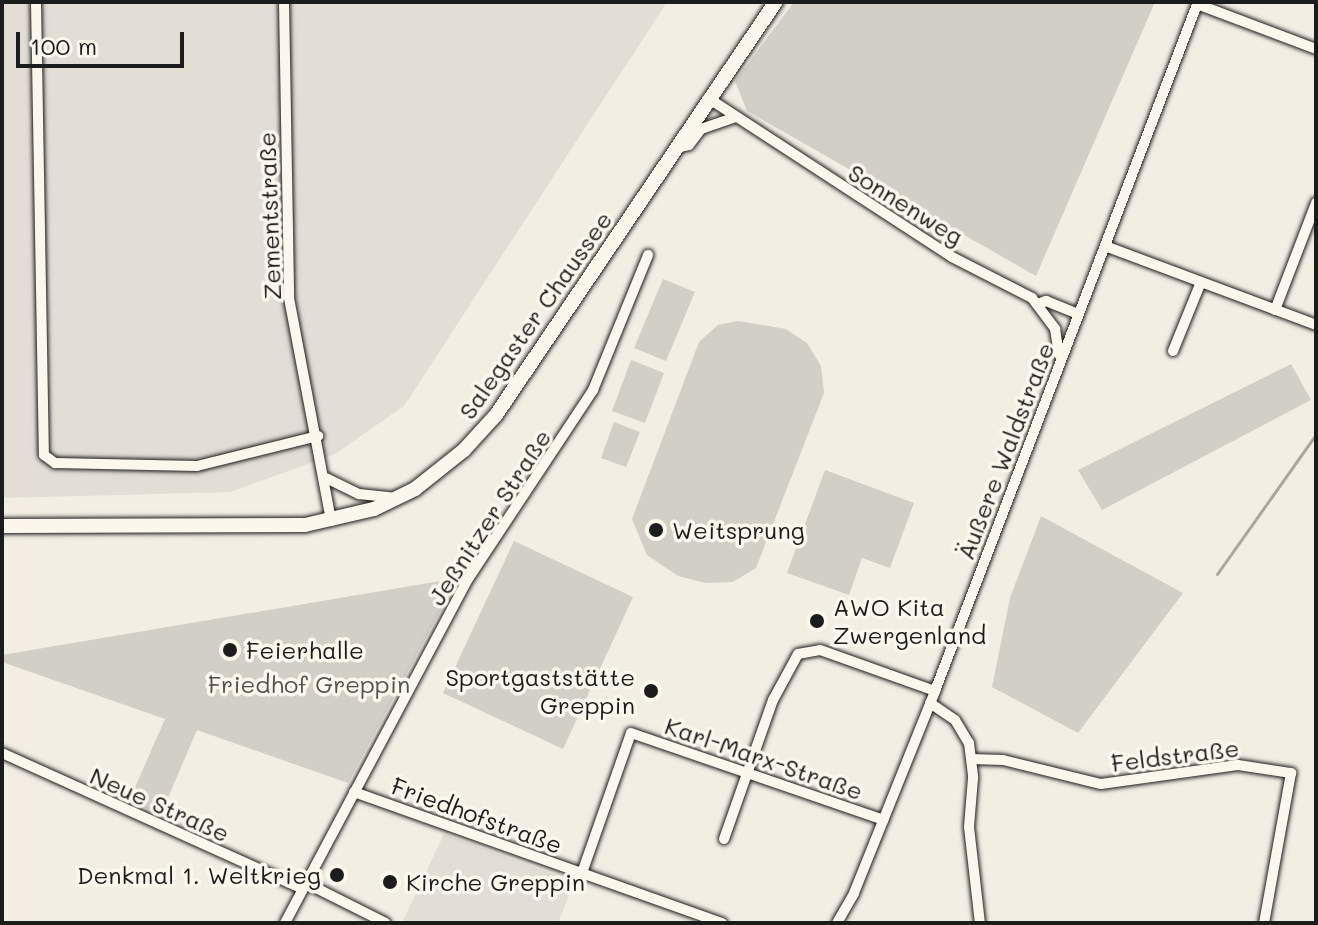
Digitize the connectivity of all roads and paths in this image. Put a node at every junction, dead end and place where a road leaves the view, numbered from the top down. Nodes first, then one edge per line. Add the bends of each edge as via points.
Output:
1 (36, 2) edge
2 (284, 2) edge
3 (776, 2) edge
4 (1198, 3) edge
5 (1316, 49) edge
6 (708, 98) junction
7 (735, 117) junction
8 (675, 148) junction
9 (1316, 203) edge
10 (1105, 246) junction
11 (648, 255) dead end
12 (1201, 282) junction
13 (1038, 304) junction
14 (1275, 310) junction
15 (1079, 314) junction
16 (1316, 325) edge
17 (1173, 351) dead end
18 (1059, 357) junction
19 (318, 436) junction
20 (326, 478) junction
21 (398, 499) junction
22 (331, 521) junction
23 (2, 526) edge
24 (935, 691) junction
25 (930, 703) junction
26 (2, 753) edge
27 (972, 759) junction
28 (747, 773) junction
29 (354, 792) junction
30 (883, 820) junction
31 (724, 839) dead end
32 (582, 873) junction
33 (305, 886) junction
34 (285, 923) edge
35 (386, 923) edge
36 (722, 923) edge
37 (837, 923) edge
38 (980, 923) edge
39 (1264, 923) edge

1 - 19 street via 44,455 55,463 197,466
2 - 19 street, Zementstraße via 289,298
3 - 6 main road, Salegaster Chaussee
4 - 5 street
4 - 10 street, Äußere Waldstraße
6 - 7 street, Sonnenweg
6 - 8 main road, Salegaster Chaussee
7 - 8 street via 701,129 689,145
7 - 13 street, Sonnenweg via 952,257
8 - 21 main road, Salegaster Chaussee via 496,415 448,464
9 - 14 street
10 - 12 street
10 - 15 street, Äußere Waldstraße
11 - 29 street, Jeßnitzer Straße via 593,390 468,579
12 - 14 street
12 - 17 street
13 - 15 street, Äußere Waldstraße via 1046,301
13 - 18 street via 1055,329
14 - 16 street
15 - 18 street, Äußere Waldstraße
18 - 24 street, Äußere Waldstraße
19 - 20 street, Zementstraße
20 - 21 street via 359,494
20 - 22 street, Zementstraße
21 - 22 main road, Salegaster Chaussee
22 - 23 main road, Salegaster Chaussee via 268,527
24 - 25 street, Äußere Waldstraße
24 - 28 street via 820,650 805,650 789,666
25 - 27 street via 955,720
25 - 30 street, Äußere Waldstraße
26 - 33 street, Neue Straße
27 - 38 street via 969,827
27 - 39 street, Feldstraße via 1003,760 1101,784 1238,765 1291,773
28 - 30 street, Karl-Marx-Straße
28 - 31 street
28 - 32 street, Karl-Marx-Straße via 631,733
29 - 32 street, Friedhofstraße
29 - 33 street, Jeßnitzer Straße
30 - 37 street, Äußere Waldstraße
32 - 36 street, Friedhofstraße
33 - 34 street, Jeßnitzer Straße
33 - 35 street, Neue Straße

